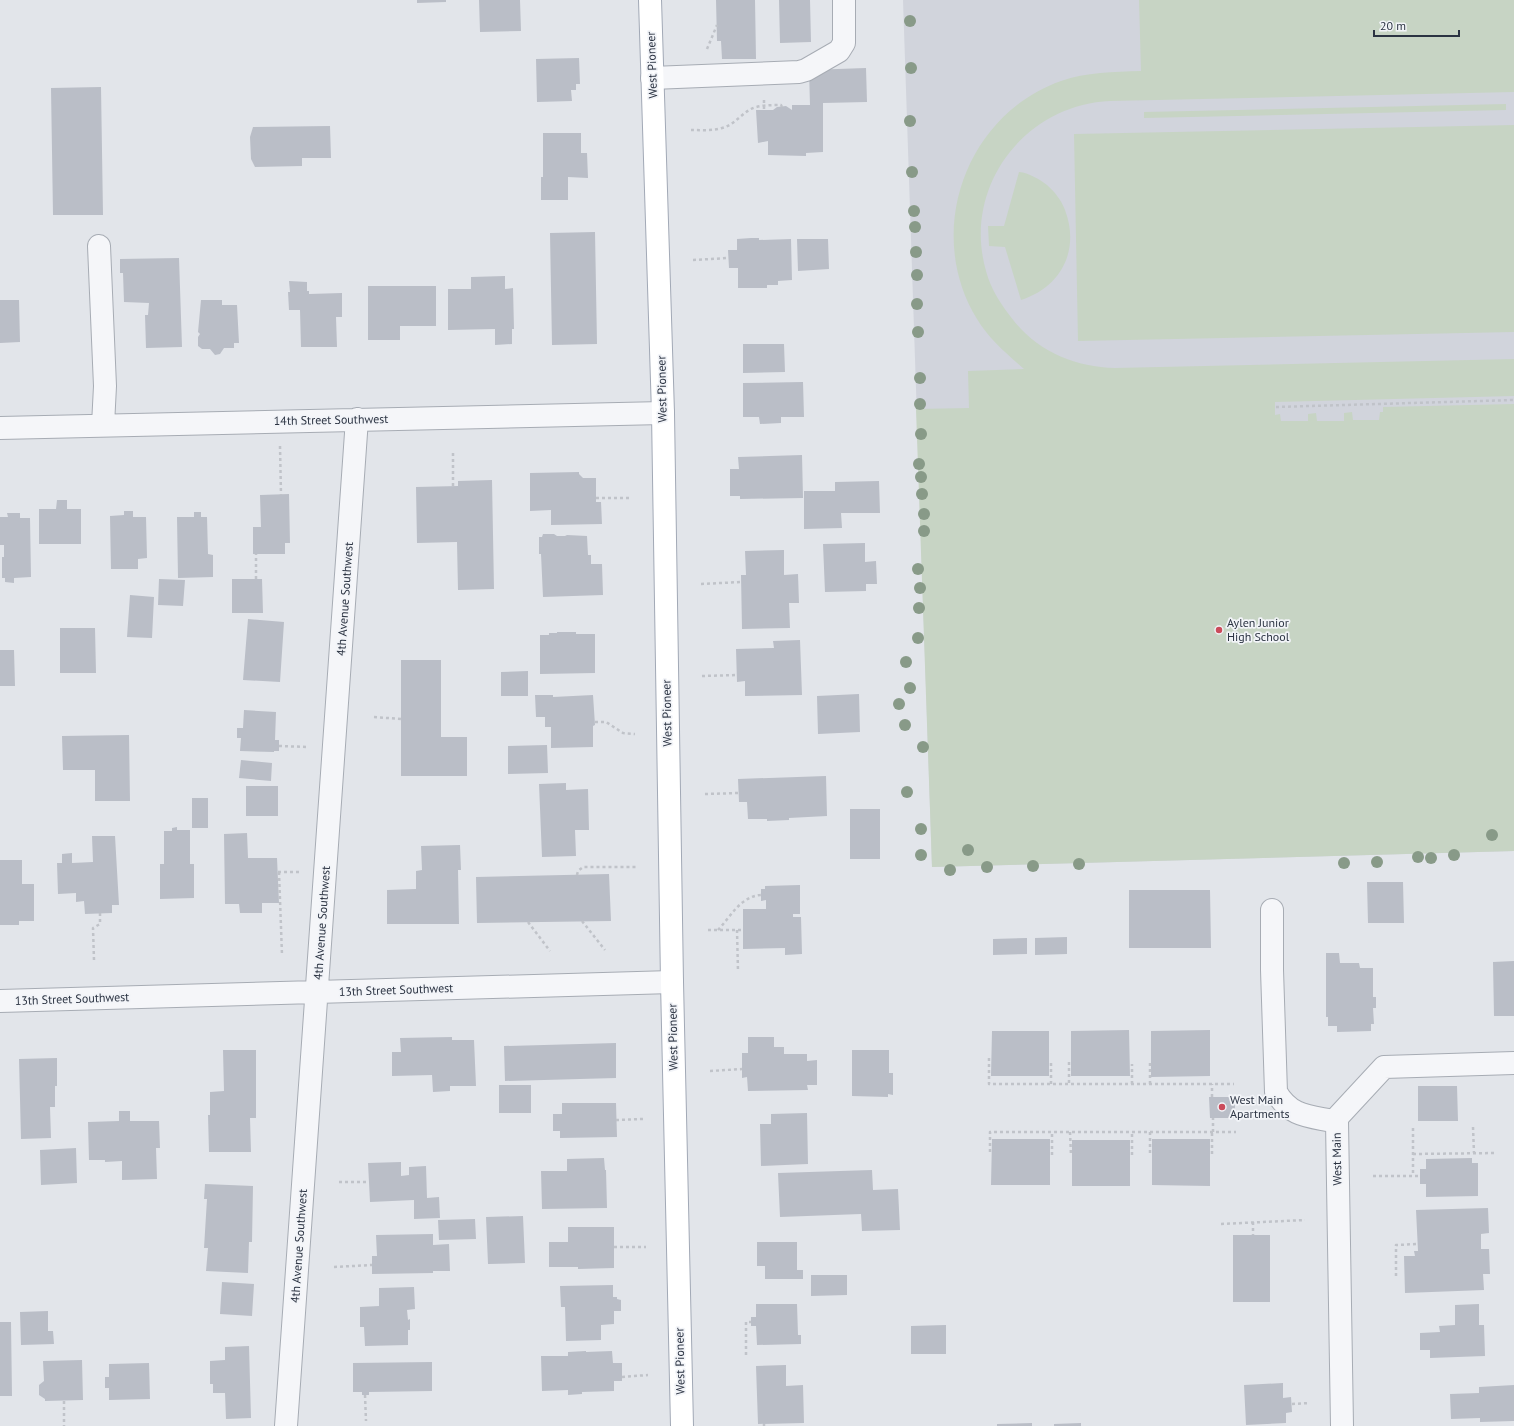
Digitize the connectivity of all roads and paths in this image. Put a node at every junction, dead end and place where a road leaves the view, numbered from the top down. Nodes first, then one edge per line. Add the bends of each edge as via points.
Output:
1 (650, 0) edge
2 (844, 0) edge
3 (717, 25) dead end
4 (707, 49) dead end
5 (652, 78) junction
6 (782, 107) dead end
7 (691, 130) dead end
8 (99, 246) dead end
9 (728, 258) dead end
10 (694, 260) dead end
11 (1514, 400) edge
12 (1276, 407) dead end
13 (663, 413) junction
14 (357, 419) junction
15 (103, 425) junction
16 (0, 428) edge
17 (280, 444) dead end
18 (453, 453) dead end
19 (453, 486) dead end
20 (281, 495) dead end
21 (596, 498) dead end
22 (630, 498) dead end
23 (256, 554) dead end
24 (256, 579) dead end
25 (741, 582) dead end
26 (701, 584) dead end
27 (737, 674) dead end
28 (702, 676) dead end
29 (374, 717) dead end
30 (401, 719) dead end
31 (595, 722) dead end
32 (635, 734) dead end
33 (279, 746) dead end
34 (309, 747) dead end
35 (739, 793) dead end
36 (705, 794) dead end
37 (638, 867) dead end
38 (302, 872) dead end
39 (577, 875) dead end
40 (761, 895) dead end
41 (1272, 910) dead end
42 (100, 913) dead end
43 (582, 921) dead end
44 (528, 922) dead end
45 (708, 930) dead end
46 (718, 930) junction
47 (737, 930) junction
48 (743, 930) dead end
49 (604, 950) dead end
50 (550, 951) dead end
51 (282, 955) dead end
52 (94, 960) dead end
53 (738, 971) dead end
54 (672, 982) junction
55 (316, 992) junction
56 (0, 1001) edge
57 (989, 1058) dead end
58 (1051, 1060) dead end
59 (1150, 1061) dead end
60 (1069, 1062) dead end
61 (1514, 1063) edge
62 (1132, 1064) dead end
63 (742, 1070) dead end
64 (710, 1071) dead end
65 (1050, 1084) junction
66 (1069, 1084) junction
67 (1132, 1084) junction
68 (1150, 1084) junction
69 (1212, 1084) junction
70 (1234, 1084) dead end
71 (1212, 1097) dead end
72 (1213, 1118) dead end
73 (616, 1120) dead end
74 (643, 1120) dead end
75 (1333, 1122) junction
76 (1473, 1127) dead end
77 (1413, 1128) dead end
78 (1052, 1132) junction
79 (1070, 1132) junction
80 (1132, 1132) junction
81 (1150, 1132) junction
82 (1212, 1132) junction
83 (1236, 1132) dead end
84 (990, 1152) dead end
85 (1497, 1152) dead end
86 (1150, 1153) dead end
87 (1474, 1153) junction
88 (1212, 1154) dead end
89 (1413, 1154) junction
90 (1052, 1155) dead end
91 (1071, 1155) dead end
92 (1132, 1155) dead end
93 (1373, 1176) dead end
94 (1413, 1176) junction
95 (1420, 1176) dead end
96 (339, 1182) dead end
97 (369, 1182) dead end
98 (1305, 1220) dead end
99 (1253, 1222) junction
100 (1220, 1224) dead end
101 (1253, 1235) dead end
102 (1418, 1244) dead end
103 (614, 1247) dead end
104 (646, 1247) dead end
105 (372, 1265) dead end
106 (334, 1267) dead end
107 (1396, 1276) dead end
108 (751, 1322) dead end
109 (746, 1355) dead end
110 (648, 1376) dead end
111 (622, 1377) dead end
112 (366, 1395) dead end
113 (64, 1401) dead end
114 (1310, 1403) dead end
115 (1292, 1404) dead end
116 (366, 1421) dead end
117 (64, 1426) edge
118 (286, 1426) edge
119 (682, 1426) edge
120 (1342, 1426) edge

1 - 5 main road, West Pioneer
2 - 5 street via 842,47 839,52 806,70
3 - 4 path
5 - 13 main road, West Pioneer
6 - 7 path via 756,107 734,123 722,128
8 - 15 street via 105,386
9 - 10 path
11 - 12 path
13 - 14 street, 14th Street Southwest
13 - 54 main road, West Pioneer
14 - 15 street, 14th Street Southwest
14 - 55 street, 4th Avenue Southwest
15 - 16 street, 14th Street Southwest
17 - 20 path
18 - 19 path
21 - 22 path
23 - 24 path
25 - 26 path
27 - 28 path
29 - 30 path
31 - 32 path via 606,722 623,733
33 - 34 path
35 - 36 path
37 - 39 path via 583,867
38 - 51 path via 278,872
40 - 46 path via 744,901
41 - 75 street, West Main via 1276,1092 1296,1113
42 - 52 path via 100,924 93,928
43 - 49 path
44 - 50 path
45 - 46 path
46 - 47 path
47 - 48 path
47 - 53 path
54 - 55 street, 13th Street Southwest
54 - 119 main road, West Pioneer
55 - 56 street, 13th Street Southwest
55 - 118 street, 4th Avenue Southwest
57 - 65 path via 989,1084
58 - 65 path
59 - 68 path
60 - 66 path
61 - 75 street via 1384,1067
62 - 67 path
63 - 64 path
65 - 66 path
66 - 67 path
67 - 68 path
68 - 69 path
69 - 70 path
69 - 71 path
72 - 82 path
73 - 74 path
75 - 120 street, West Main via 1337,1122
76 - 87 path
77 - 89 path
78 - 79 path
78 - 84 path via 990,1132
78 - 90 path
79 - 80 path
79 - 91 path
80 - 81 path
80 - 92 path
81 - 82 path
81 - 86 path
82 - 83 path
82 - 88 path
85 - 87 path
87 - 89 path
89 - 94 path
93 - 94 path
94 - 95 path
96 - 97 path
98 - 99 path
99 - 100 path
99 - 101 path
102 - 107 path via 1396,1245
103 - 104 path
105 - 106 path
108 - 109 path via 746,1322
110 - 111 path
112 - 116 path
113 - 117 path
114 - 115 path

